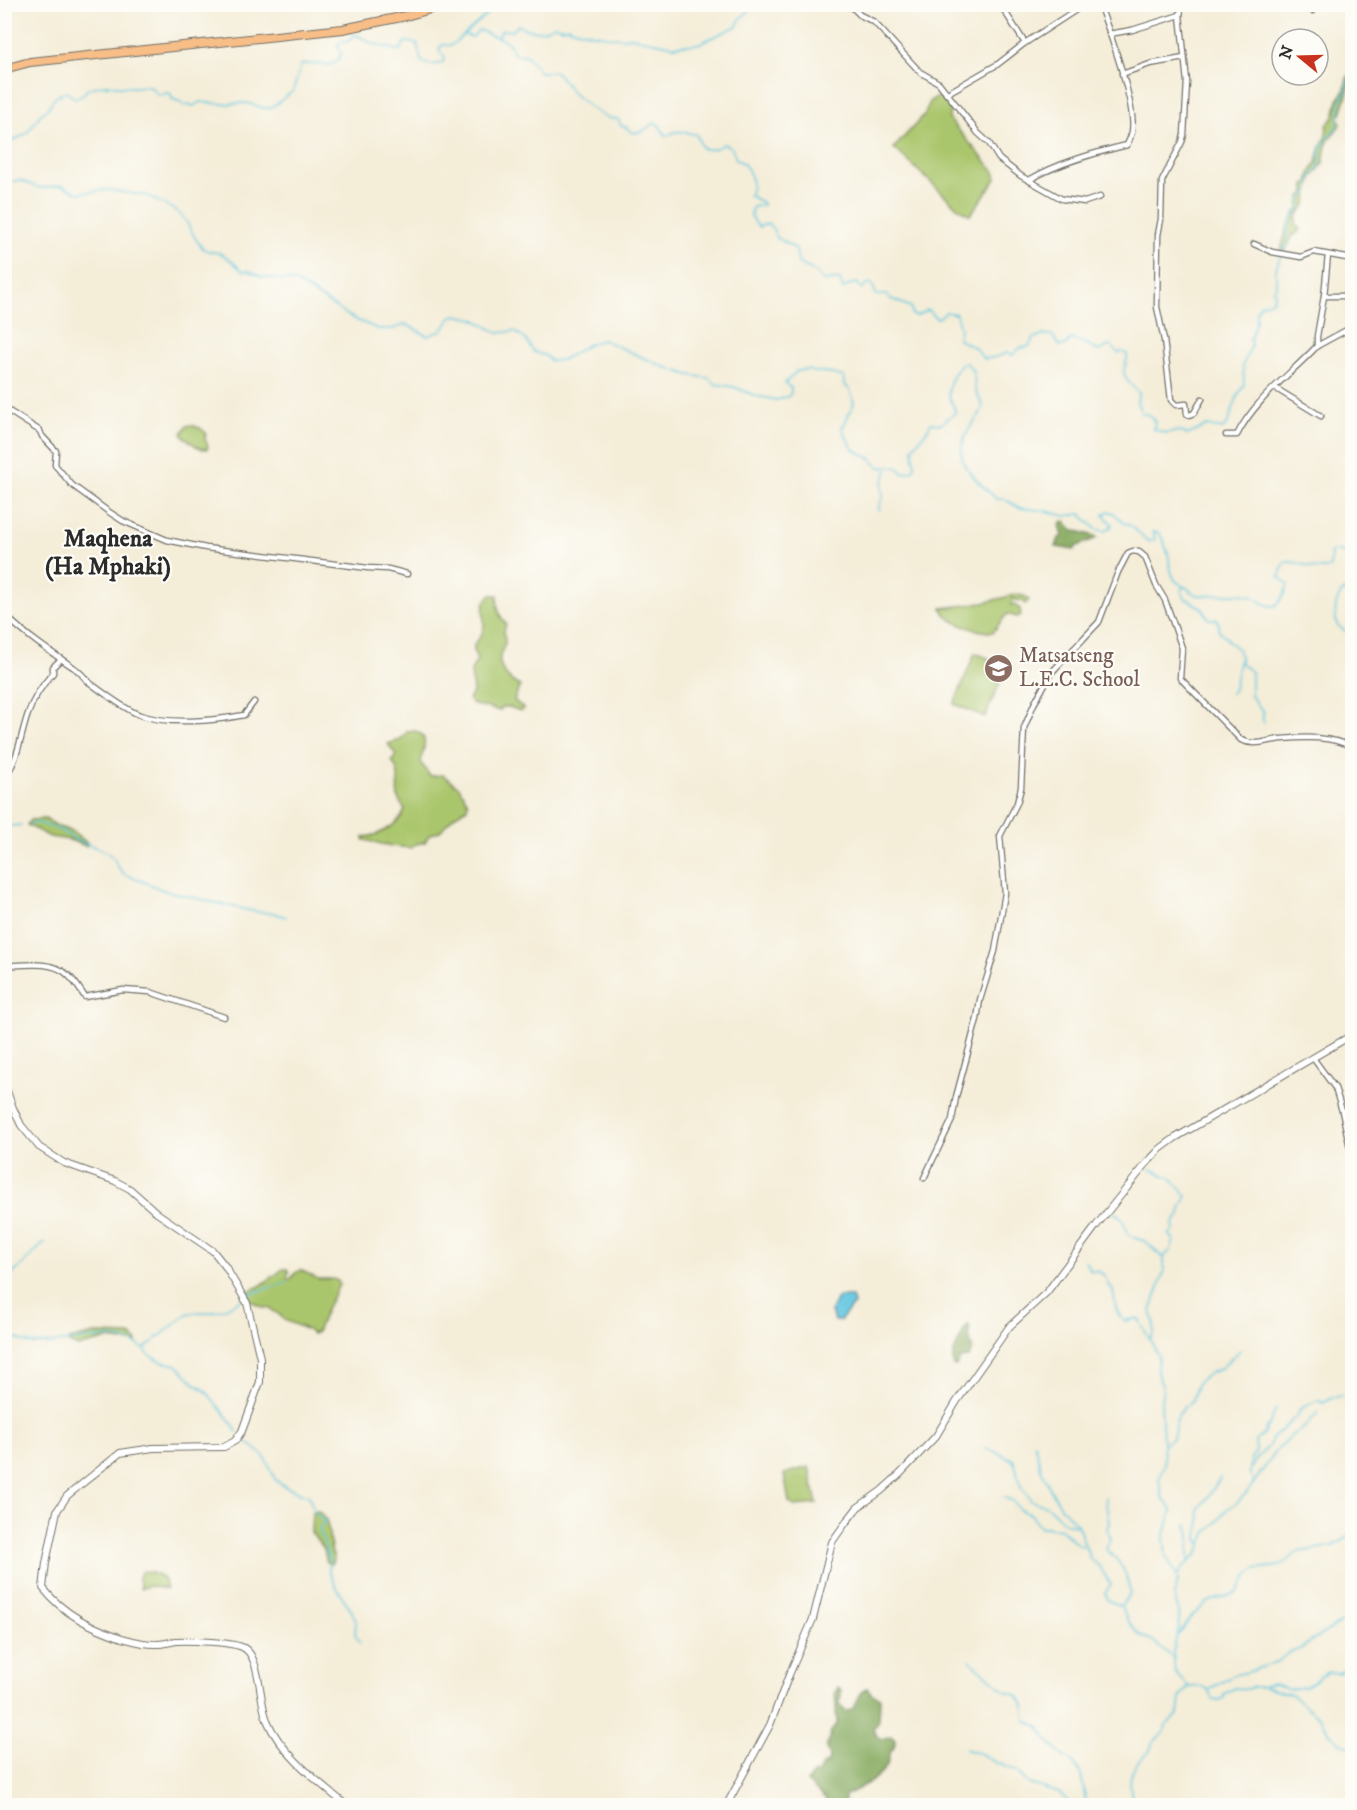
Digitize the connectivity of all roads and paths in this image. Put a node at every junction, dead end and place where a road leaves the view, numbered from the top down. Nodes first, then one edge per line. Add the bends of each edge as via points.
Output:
1 (448, 4) edge
2 (849, 4) edge
3 (1000, 4) edge
4 (1085, 4) edge
5 (1099, 4) edge
6 (1182, 4) edge
7 (1314, 4) edge
8 (1312, 11) dead end
9 (1180, 15) junction
10 (1109, 34) junction
11 (1025, 44) junction
12 (1184, 58) junction
13 (4, 69) edge
14 (1122, 74) junction
15 (946, 94) junction
16 (1029, 180) junction
17 (1100, 197) dead end
18 (1254, 244) dead end
19 (1328, 255) junction
20 (1353, 259) edge
21 (1324, 296) junction
22 (1353, 297) edge
23 (1353, 327) edge
24 (1317, 346) junction
25 (1275, 388) junction
26 (1202, 399) dead end
27 (4, 408) edge
28 (1321, 416) dead end
29 (1226, 435) dead end
30 (407, 574) dead end
31 (4, 614) edge
32 (61, 658) junction
33 (254, 702) dead end
34 (1353, 747) edge
35 (4, 776) edge
36 (4, 966) edge
37 (224, 1017) dead end
38 (1353, 1035) edge
39 (1313, 1059) junction
40 (4, 1083) edge
41 (1353, 1157) edge
42 (924, 1178) dead end
43 (347, 1806) edge
44 (726, 1806) edge

1 - 13 main road via 343,29 30,62
2 - 15 street via 874,22
3 - 11 street
4 - 11 street
5 - 10 street
6 - 9 street
7 - 8 street
9 - 10 street
9 - 12 street
10 - 14 street
11 - 15 street
12 - 14 street
12 - 26 street via 1184,135 1162,181 1157,307 1171,400 1176,405 1186,404 1190,415
14 - 16 street via 1132,119 1126,145
15 - 16 street via 999,159
16 - 17 street via 1072,201
18 - 19 street via 1275,253 1301,257 1314,252
19 - 20 street
19 - 21 street
21 - 22 street
21 - 24 street
23 - 24 street
24 - 25 street
25 - 28 street
25 - 29 street via 1257,404 1237,435
27 - 30 street via 40,431 56,451 55,465 72,485 123,521 167,540
31 - 32 street
32 - 33 street via 88,682 137,714 156,719 232,718 244,715
32 - 35 street via 32,704 9,773
34 - 42 street via 1322,738 1255,744 1241,740 1180,678 1182,648 1165,600 1145,557 1139,552 1128,553 1099,622 1051,673 1024,728 1021,788 1000,836 1005,893 994,951 952,1120
36 - 37 street via 45,965 62,970 85,998 123,990 150,992
38 - 39 street
39 - 41 street via 1335,1088
39 - 44 street via 1160,1149 1047,1292 1009,1327 936,1436 900,1474 852,1513 832,1542 813,1619 770,1725
40 - 43 street via 21,1125 39,1147 64,1163 130,1189 157,1213 213,1251 247,1303 260,1358 260,1382 235,1441 224,1447 153,1448 120,1453 67,1496 57,1512 43,1588 63,1609 86,1624 132,1641 244,1648 254,1662 274,1737

